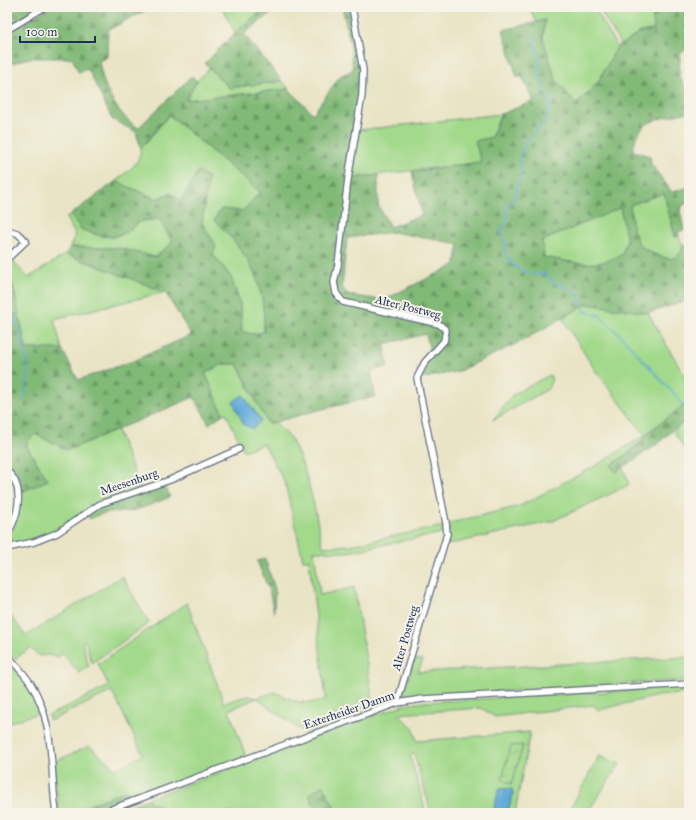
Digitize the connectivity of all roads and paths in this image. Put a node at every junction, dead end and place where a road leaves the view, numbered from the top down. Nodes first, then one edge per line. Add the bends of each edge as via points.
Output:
1 (46, 7) edge
2 (352, 7) edge
3 (7, 30) edge
4 (7, 230) edge
5 (7, 259) edge
6 (239, 449) dead end
7 (7, 471) edge
8 (7, 534) edge
9 (7, 548) edge
10 (7, 655) edge
11 (689, 684) edge
12 (397, 704) junction
13 (56, 813) edge
14 (101, 813) edge

1 - 3 street
2 - 12 street, Alter Postweg via 363,70 362,95 345,197 334,282 336,293 343,302 439,324 446,330 444,341 425,362 417,378 447,534
4 - 5 street via 17,233 26,241
6 - 9 street, Meesenburg via 170,480 100,504 56,533 34,542
7 - 8 street via 14,477 18,496 15,516
10 - 13 street via 30,683 45,713 49,728
11 - 12 street, Exterheider Damm via 423,699
12 - 14 street, Exterheider Damm

